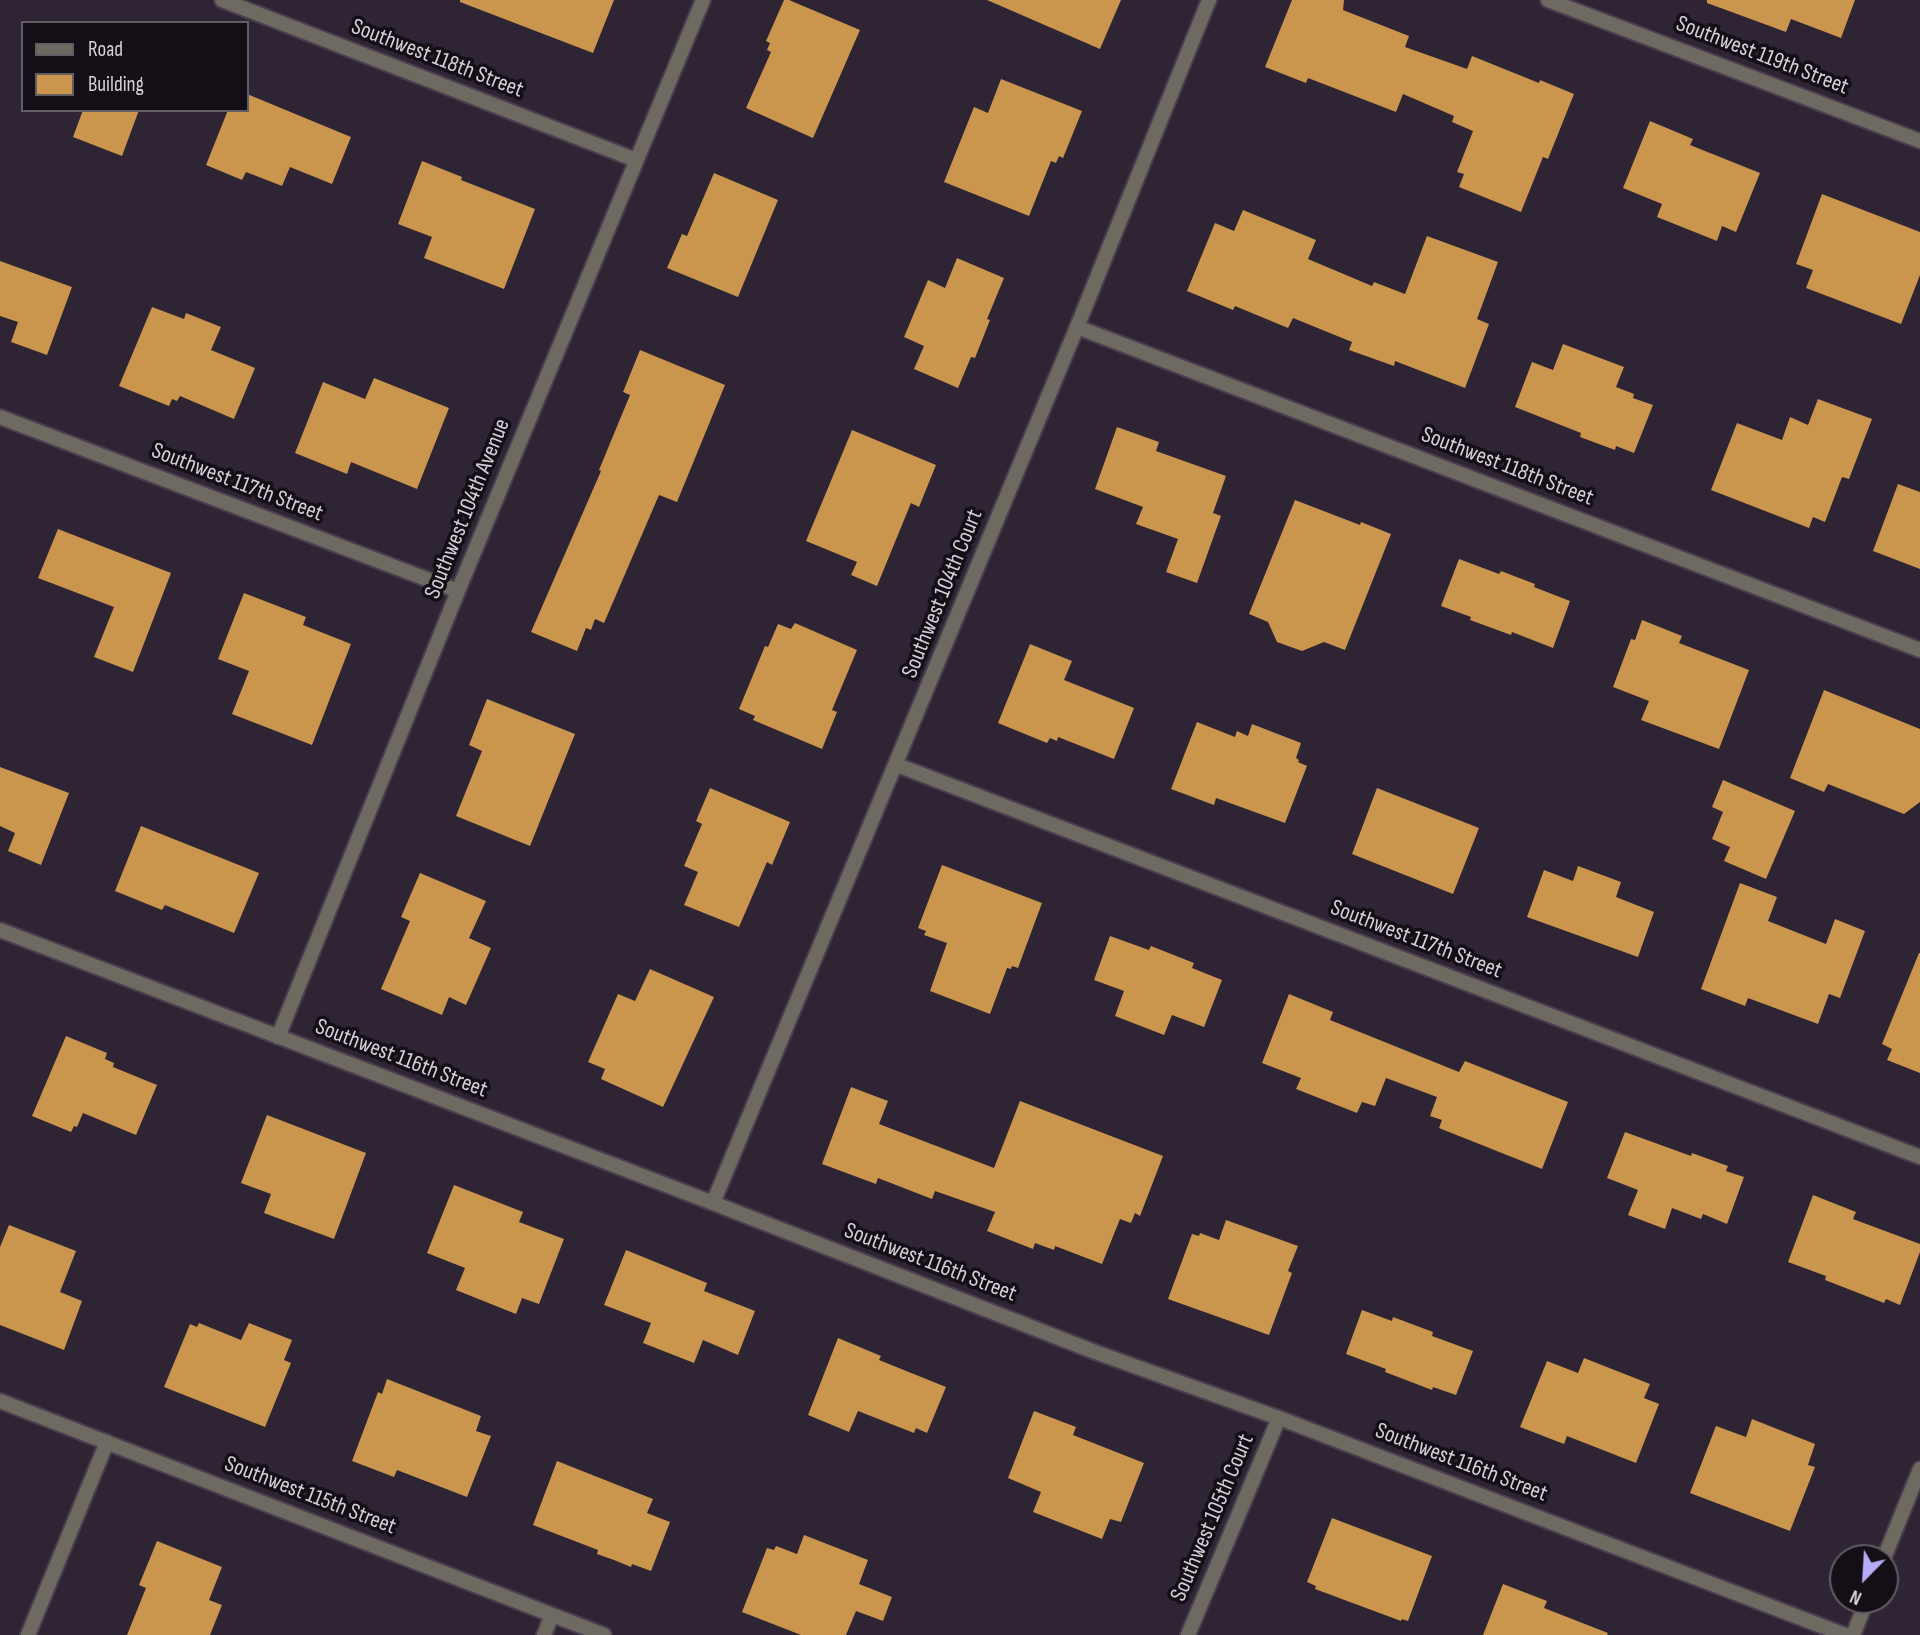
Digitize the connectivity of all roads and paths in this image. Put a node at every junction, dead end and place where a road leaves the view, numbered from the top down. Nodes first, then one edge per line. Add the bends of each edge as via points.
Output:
1 (222, 0) edge
2 (703, 0) edge
3 (1209, 0) edge
4 (1548, 0) edge
5 (1920, 141) edge
6 (636, 160) junction
7 (1077, 327) junction
8 (0, 418) edge
9 (458, 591) junction
10 (1920, 650) edge
11 (897, 765) junction
12 (0, 930) edge
13 (278, 1037) junction
14 (1920, 1157) edge
15 (713, 1203) junction
16 (0, 1401) edge
17 (1279, 1418) junction
18 (107, 1442) junction
19 (1920, 1469) edge
20 (1890, 1544) edge
21 (1861, 1614) edge
22 (552, 1615) junction
23 (28, 1635) edge
24 (544, 1635) edge
25 (604, 1635) edge
26 (1188, 1635) edge
27 (1845, 1635) edge
28 (1853, 1635) edge

1 - 6 street, Southwest 118th Street
2 - 6 street, Southwest 104th Avenue
3 - 7 street, Southwest 104th Court
4 - 5 street, Southwest 119th Street
6 - 9 street, Southwest 104th Avenue
7 - 10 street, Southwest 118th Street
7 - 11 street, Southwest 104th Court
8 - 9 street, Southwest 117th Street
9 - 13 street, Southwest 104th Avenue
11 - 14 street, Southwest 117th Street
11 - 15 street, Southwest 104th Court
12 - 13 street, Southwest 116th Street
13 - 15 street, Southwest 116th Street
15 - 17 street, Southwest 116th Street via 1095,1352
16 - 18 street, Southwest 115th Street
17 - 26 street, Southwest 105th Court
17 - 27 street, Southwest 116th Street
18 - 22 street, Southwest 115th Street
18 - 23 street
19 - 20 street
21 - 28 street
22 - 24 street
22 - 25 street, Southwest 115th Street

